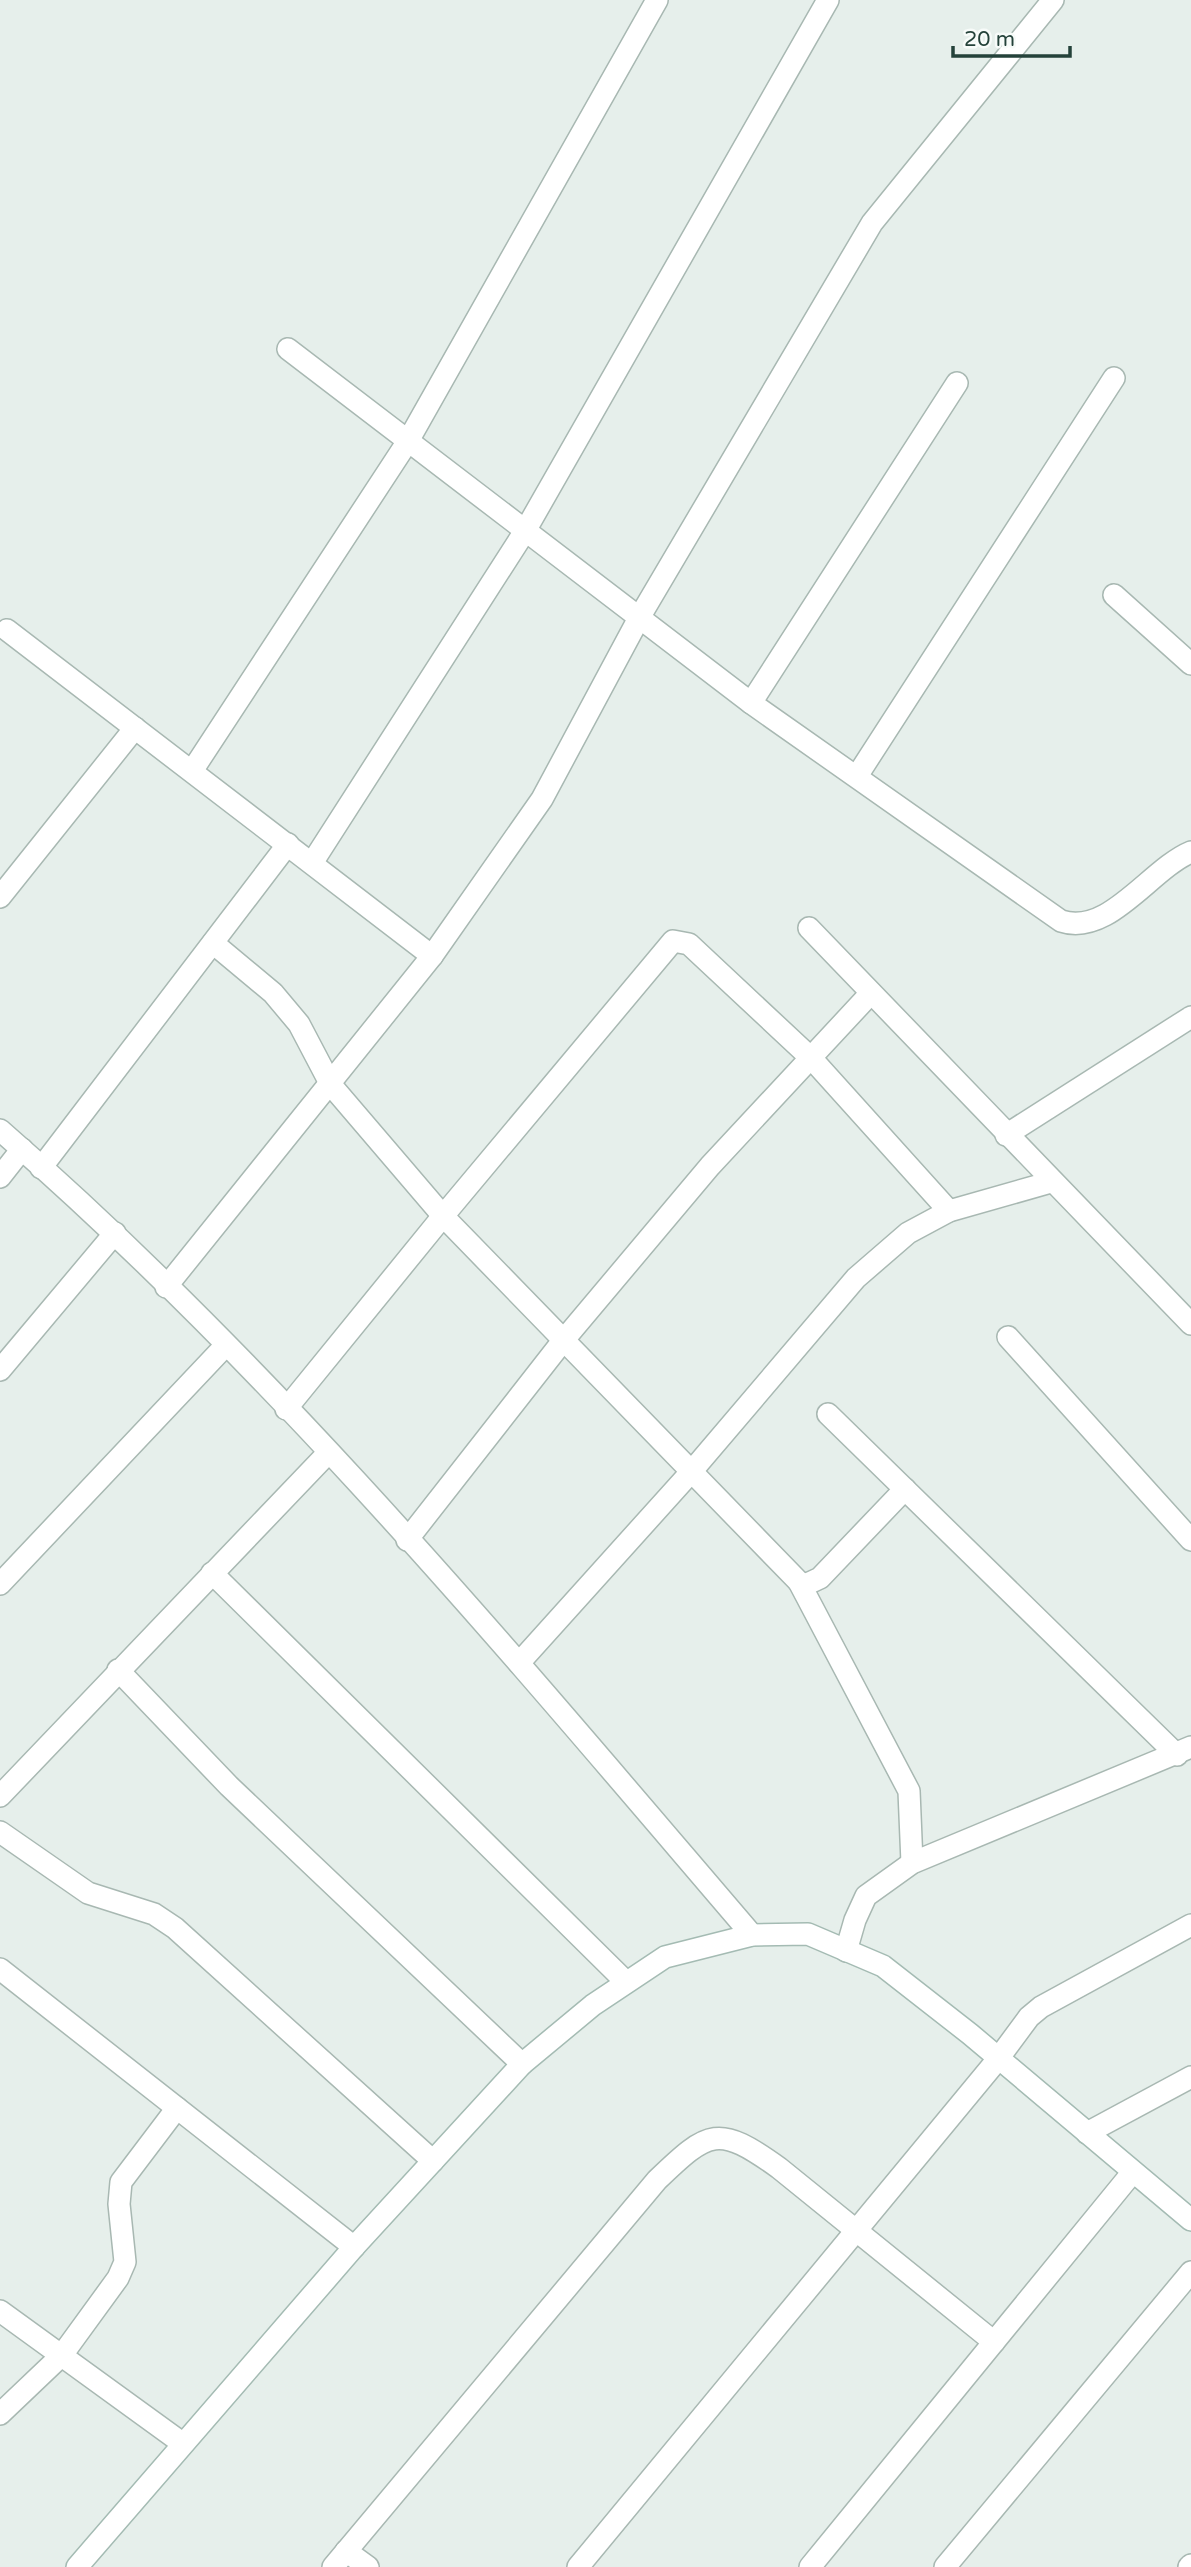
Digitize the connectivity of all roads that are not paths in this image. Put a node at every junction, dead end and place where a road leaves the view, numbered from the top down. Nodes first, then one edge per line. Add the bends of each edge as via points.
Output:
1 (657, 0) edge
2 (828, 0) edge
3 (1053, 0) edge
4 (288, 349) dead end
5 (1114, 378) dead end
6 (957, 383) dead end
7 (408, 441) junction
8 (525, 531) junction
9 (1114, 595) dead end
10 (639, 618) junction
11 (7, 630) dead end
12 (1191, 664) edge
13 (751, 703) junction
14 (135, 727) junction
15 (192, 771) junction
16 (856, 776) junction
17 (288, 844) junction
18 (1191, 852) edge
19 (312, 863) junction
20 (0, 897) edge
21 (809, 928) dead end
22 (213, 943) junction
23 (432, 956) junction
24 (871, 993) junction
25 (1191, 1017) edge
26 (812, 1059) junction
27 (331, 1085) junction
28 (0, 1130) edge
29 (1006, 1135) junction
30 (22, 1149) junction
31 (41, 1168) junction
32 (0, 1177) edge
33 (1051, 1181) junction
34 (949, 1211) junction
35 (443, 1216) junction
36 (115, 1233) junction
37 (166, 1287) junction
38 (1191, 1324) edge
39 (1008, 1337) dead end
40 (562, 1342) junction
41 (226, 1345) junction
42 (0, 1370) edge
43 (286, 1409) junction
44 (828, 1414) dead end
45 (328, 1453) junction
46 (691, 1472) junction
47 (905, 1489) junction
48 (407, 1539) junction
49 (1191, 1540) edge
50 (212, 1573) junction
51 (799, 1582) junction
52 (0, 1584) edge
53 (519, 1663) junction
54 (118, 1670) junction
55 (1184, 1751) edge
56 (0, 1796) edge
57 (0, 1832) edge
58 (912, 1863) junction
59 (1191, 1925) edge
60 (752, 1935) junction
61 (846, 1951) junction
62 (0, 1969) edge
63 (626, 1982) junction
64 (998, 2059) junction
65 (522, 2064) junction
66 (1191, 2077) edge
67 (177, 2108) junction
68 (1087, 2133) junction
69 (433, 2161) junction
70 (1132, 2173) junction
71 (1191, 2220) edge
72 (857, 2230) junction
73 (354, 2248) junction
74 (1191, 2272) edge
75 (0, 2311) edge
76 (994, 2342) junction
77 (62, 2355) junction
78 (0, 2413) edge
79 (182, 2443) junction
80 (340, 2559) edge
81 (77, 2567) edge
82 (368, 2567) edge
83 (578, 2567) edge
84 (810, 2567) edge
85 (944, 2567) edge

1 - 7 street
2 - 8 street
3 - 10 street via 872,223
4 - 7 street
5 - 16 street
6 - 13 street
7 - 8 street
7 - 15 street
8 - 10 street
8 - 19 street
9 - 12 street
10 - 13 street
10 - 23 street via 542,799
11 - 14 street
13 - 16 street
14 - 15 street
14 - 20 street
15 - 17 street
16 - 18 street via 1060,921 1072,925 1100,919
17 - 19 street
17 - 22 street
19 - 23 street
21 - 24 street
22 - 27 street via 273,992 299,1024
22 - 31 street
23 - 27 street
24 - 26 street
24 - 29 street
25 - 29 street
26 - 34 street
26 - 35 street via 690,944 673,941
26 - 40 street via 710,1166
27 - 35 street
27 - 37 street
28 - 30 street
29 - 33 street
30 - 31 street
30 - 32 street
31 - 36 street
33 - 34 street
33 - 38 street
34 - 46 street via 908,1233 856,1278
35 - 40 street
35 - 43 street
36 - 37 street
36 - 42 street
37 - 41 street
39 - 49 street
40 - 46 street
40 - 48 street
41 - 43 street
41 - 52 street
43 - 45 street
44 - 47 street
45 - 48 street
45 - 50 street
46 - 51 street
46 - 53 street
47 - 51 street via 820,1578 805,1585
47 - 55 street
48 - 53 street
50 - 54 street
50 - 63 street
51 - 58 street via 909,1791
53 - 60 street
54 - 56 street
54 - 65 street via 229,1786
55 - 58 street
57 - 69 street via 88,1893 144,1910 175,1928
58 - 61 street via 866,1896
59 - 64 street via 1041,2007
60 - 61 street via 808,1934
60 - 63 street via 664,1956
61 - 64 street via 883,1966
62 - 67 street
63 - 65 street
64 - 68 street
64 - 72 street
65 - 69 street
66 - 68 street
67 - 73 street
67 - 77 street via 121,2182 125,2262
68 - 70 street
69 - 73 street
70 - 71 street
70 - 76 street
72 - 76 street
72 - 80 street via 743,2142 712,2137 688,2150 657,2180
72 - 83 street
73 - 79 street
74 - 85 street
75 - 77 street
76 - 84 street
77 - 78 street
77 - 79 street
79 - 81 street
80 - 82 street

